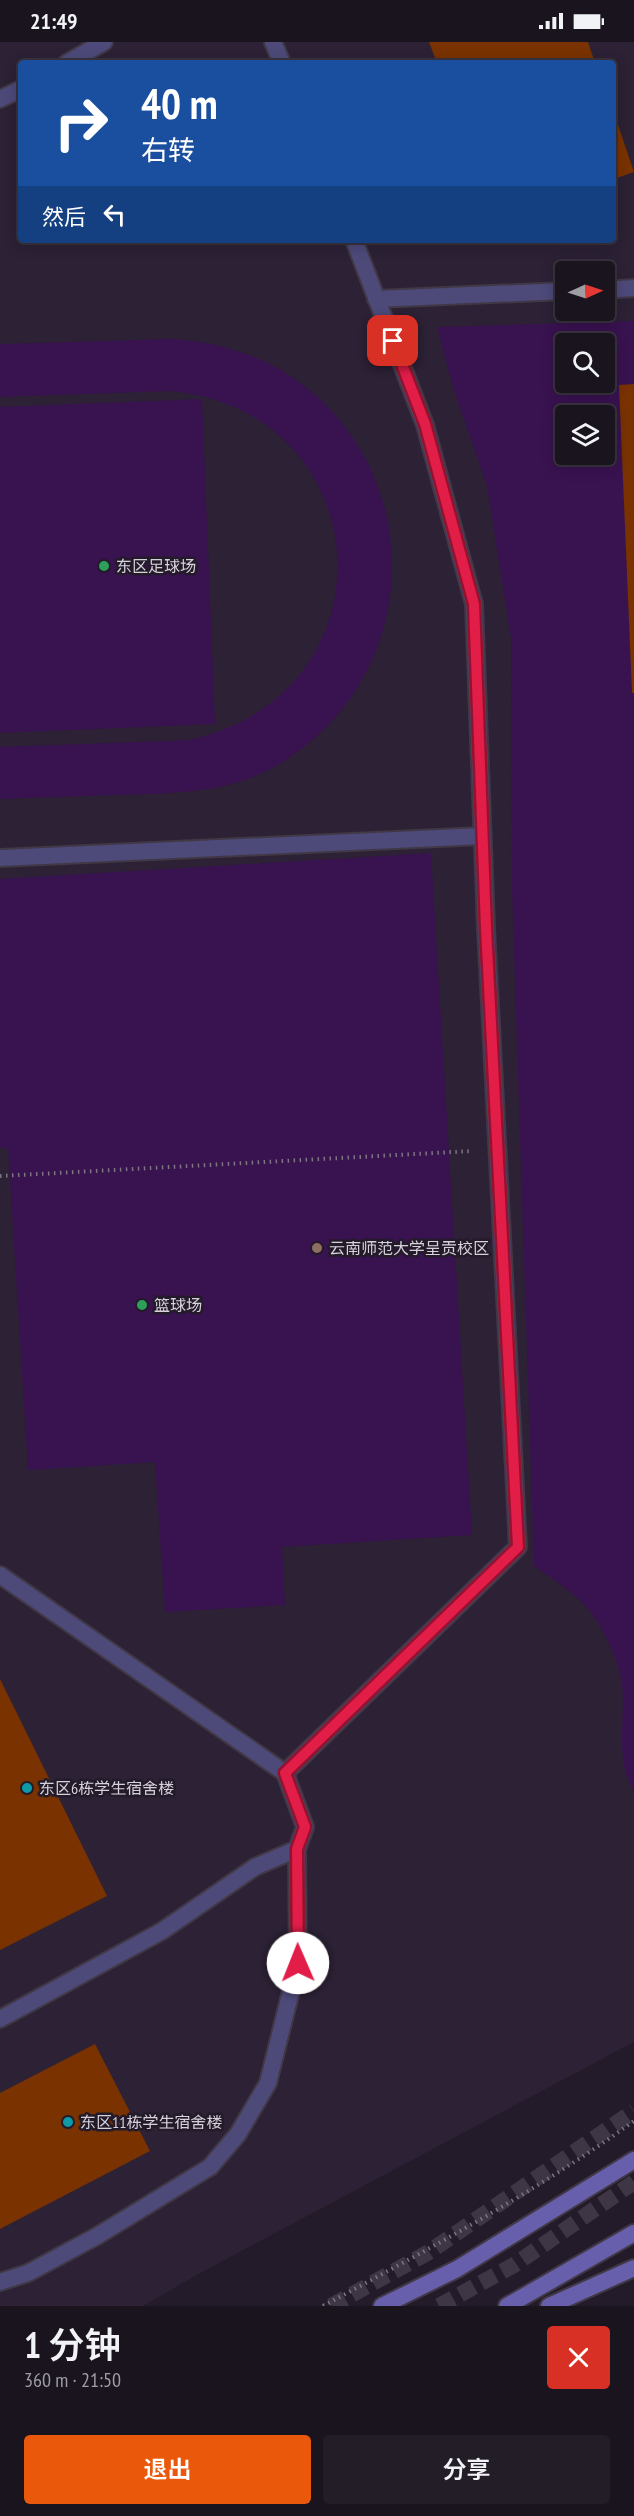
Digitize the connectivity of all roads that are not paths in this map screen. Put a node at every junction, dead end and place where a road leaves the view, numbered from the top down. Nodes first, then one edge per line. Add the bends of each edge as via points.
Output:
1 (104, 42) edge
2 (273, 42) edge
3 (72, 60) edge
4 (281, 60) edge
5 (18, 90) edge
6 (0, 99) edge
7 (355, 243) edge
8 (634, 288) edge
9 (615, 289) edge
10 (555, 291) edge
11 (376, 299) junction
12 (482, 836) junction
13 (0, 858) edge
14 (0, 1575) edge
15 (285, 1773) junction
16 (297, 1849) junction
17 (0, 2019) edge
18 (634, 2162) edge
19 (634, 2233) edge
20 (634, 2268) edge
21 (0, 2282) edge
22 (382, 2306) edge
23 (507, 2306) edge
24 (549, 2306) edge

1 - 3 street
2 - 4 street
5 - 6 street
7 - 11 street
8 - 9 street
10 - 11 street
11 - 12 street via 425,424 474,604
12 - 13 street
12 - 15 street via 518,1547
14 - 15 street
15 - 16 street via 305,1827
16 - 17 street via 255,1867 162,1931
16 - 21 street via 298,1963 268,2083 238,2134 210,2167 97,2236 28,2273
18 - 22 main road via 457,2269
19 - 23 main road
20 - 24 main road

